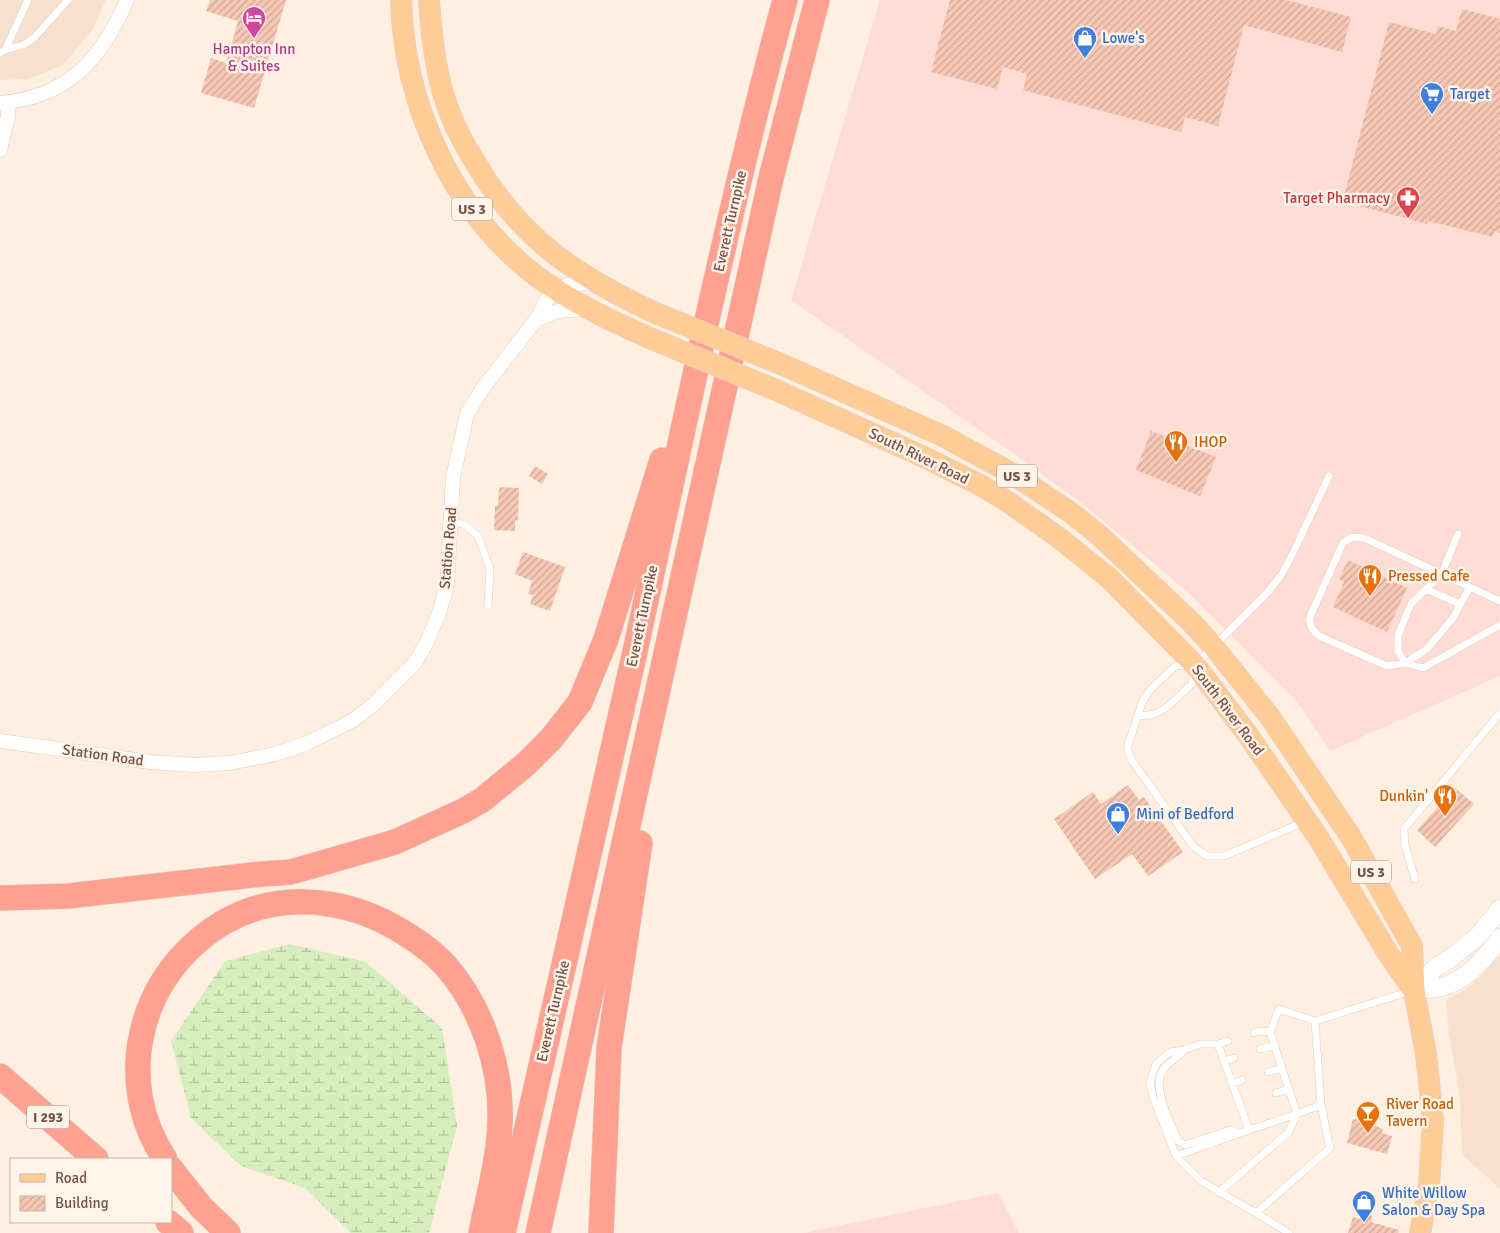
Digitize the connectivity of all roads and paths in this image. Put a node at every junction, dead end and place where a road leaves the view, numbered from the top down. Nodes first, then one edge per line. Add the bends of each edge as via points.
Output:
1 (28, 0) edge
2 (68, 0) edge
3 (127, 0) edge
4 (401, 0) edge
5 (429, 0) edge
6 (785, 0) edge
7 (817, 0) edge
8 (2, 51) edge
9 (4, 103) edge
10 (0, 150) edge
11 (595, 282) junction
12 (556, 290) junction
13 (710, 307) junction
14 (587, 309) junction
15 (536, 320) junction
16 (1328, 476) dead end
17 (450, 523) junction
18 (1458, 534) dead end
19 (1442, 573) junction
20 (682, 582) junction
21 (1470, 587) junction
22 (1426, 589) junction
23 (1500, 601) edge
24 (1460, 604) junction
25 (488, 606) dead end
26 (1500, 625) edge
27 (1214, 647) junction
28 (1405, 664) junction
29 (1195, 665) junction
30 (1500, 713) edge
31 (1138, 716) junction
32 (0, 741) edge
33 (1307, 821) junction
34 (1415, 878) dead end
35 (0, 898) edge
36 (1500, 909) edge
37 (1500, 938) edge
38 (1414, 990) junction
39 (1315, 1021) junction
40 (1270, 1032) junction
41 (1254, 1033) dead end
42 (1228, 1041) dead end
43 (1218, 1044) junction
44 (1274, 1045) junction
45 (1260, 1049) dead end
46 (1184, 1050) junction
47 (1234, 1058) dead end
48 (1225, 1061) junction
49 (1282, 1068) junction
50 (1268, 1072) dead end
51 (0, 1076) edge
52 (1242, 1080) dead end
53 (1233, 1084) junction
54 (1289, 1089) junction
55 (1276, 1093) dead end
56 (1249, 1101) dead end
57 (1240, 1104) junction
58 (1321, 1105) junction
59 (1296, 1114) junction
60 (1249, 1130) junction
61 (1241, 1133) junction
62 (1176, 1156) junction
63 (95, 1158) edge
64 (164, 1158) edge
65 (172, 1170) edge
66 (1219, 1192) junction
67 (1256, 1213) junction
68 (169, 1223) edge
69 (181, 1233) edge
70 (228, 1233) edge
71 (481, 1233) edge
72 (504, 1233) edge
73 (538, 1233) edge
74 (601, 1233) edge
75 (1289, 1233) edge
76 (1420, 1233) edge

1 - 8 lane
2 - 8 lane via 34,38
3 - 9 street via 105,42 83,70 54,90
4 - 12 main road, South River Road / US 3 via 404,39 416,97 442,161 460,192 494,237 520,263
5 - 11 main road, US 3 via 431,34 442,91 467,149 500,201 524,228 550,252
6 - 13 highway, Everett Turnpike
7 - 20 highway, Everett Turnpike via 771,178
9 - 10 street via 8,116
11 - 12 street via 567,285
11 - 27 main road, South River Road / US 3, bridge via 658,314 780,364 982,456 1032,486 1099,535
12 - 14 main road, South River Road / US 3
12 - 15 street, Station Road
13 - 35 highway via 606,639 580,702 526,764 482,800 395,842 291,872 68,896
13 - 72 highway, Everett Turnpike
14 - 15 street via 558,311
14 - 29 main road, South River Road / US 3, bridge via 924,457 1008,502 1110,579
15 - 17 street, Station Road via 482,388 468,414 453,477
16 - 27 lane via 1282,574 1254,608
17 - 25 lane via 464,524 478,536 490,569
17 - 32 street, Station Road via 447,585 427,642 415,663 374,704 329,733 274,754 230,763 195,765 125,759
18 - 19 lane
19 - 21 lane
19 - 22 lane
19 - 28 lane via 1364,538 1352,537 1343,544 1309,619 1319,636 1387,666
20 - 73 highway, Everett Turnpike
20 - 74 highway via 609,1048
21 - 23 lane
21 - 24 lane
22 - 24 lane
22 - 28 lane via 1411,604 1398,635 1398,651
24 - 28 lane via 1454,618 1427,649
26 - 28 lane via 1423,668
27 - 29 lane
27 - 38 main road, South River Road / US 3 via 1270,717 1352,837 1412,946
29 - 31 lane via 1175,666 1149,692
29 - 31 lane via 1192,684 1167,707 1155,714
29 - 33 main road, South River Road / US 3
30 - 34 lane via 1404,829 1405,845
31 - 33 lane via 1127,748 1130,759 1192,846 1207,856 1224,856
33 - 38 main road, South River Road / US 3
36 - 38 street via 1479,935 1435,968
37 - 38 street via 1463,976 1443,986
38 - 39 lane
38 - 76 main road, South River Road / US 3 via 1426,1054 1433,1120 1429,1186
39 - 40 lane via 1279,1008
39 - 58 lane
40 - 41 lane
40 - 44 lane
42 - 43 lane
43 - 46 lane via 1201,1044
43 - 48 lane
44 - 45 lane
44 - 49 lane
46 - 61 lane via 1162,1071 1158,1083 1178,1141 1185,1145 1230,1130
46 - 62 lane via 1170,1052 1156,1064 1150,1082
47 - 48 lane
48 - 53 lane
49 - 50 lane
49 - 54 lane
51 - 63 highway, I 293
52 - 53 lane
53 - 57 lane
54 - 55 lane
54 - 59 lane
56 - 57 lane
57 - 60 lane
58 - 59 lane
58 - 67 lane via 1330,1148
59 - 60 lane
59 - 66 lane via 1288,1132
60 - 61 lane
61 - 62 lane
62 - 66 lane via 1201,1181
64 - 71 highway via 142,1109 137,1076 143,1028 162,982 182,956 206,934 235,917 266,906 298,902 331,903 393,925 420,944 445,966 479,1018 491,1050 498,1083 500,1122
65 - 70 highway via 201,1207
66 - 67 lane
67 - 75 lane
68 - 69 highway

